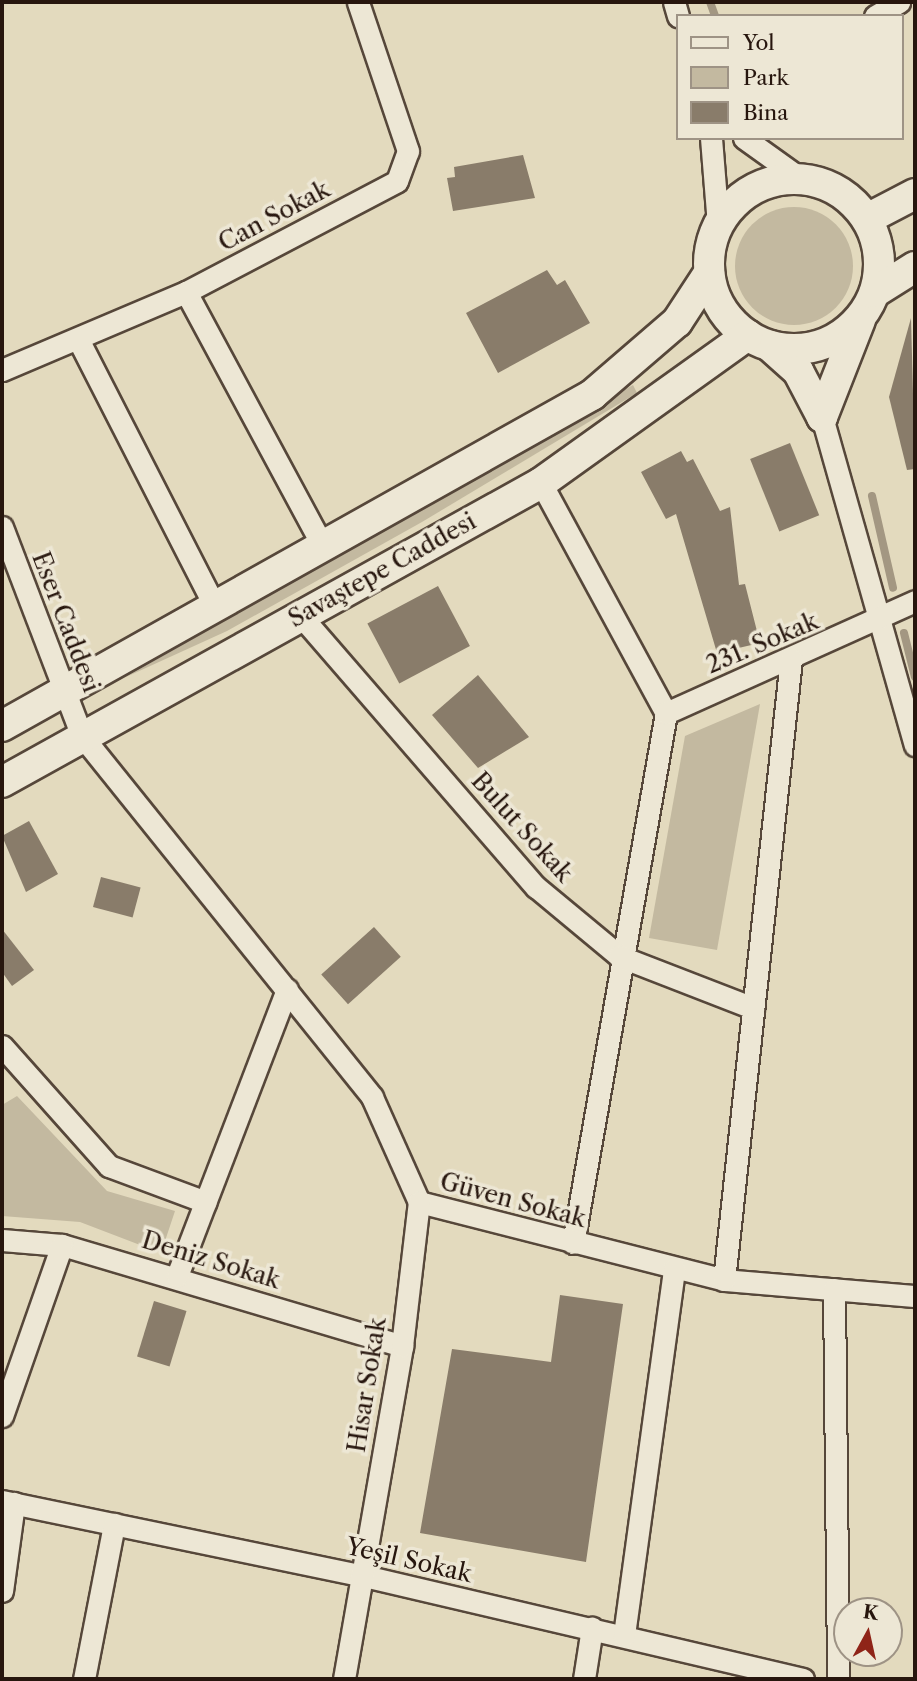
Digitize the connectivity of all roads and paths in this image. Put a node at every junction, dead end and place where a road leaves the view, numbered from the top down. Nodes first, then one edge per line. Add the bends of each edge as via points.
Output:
1 (358, 2) edge
2 (899, 2) edge
3 (878, 14) edge
4 (711, 140) edge
5 (747, 140) edge
6 (801, 179) junction
7 (915, 194) edge
8 (867, 219) junction
9 (718, 225) junction
10 (915, 267) edge
11 (709, 273) junction
12 (186, 292) junction
13 (869, 303) junction
14 (759, 340) junction
15 (80, 343) junction
16 (2, 370) edge
17 (822, 417) junction
18 (541, 483) junction
19 (2, 527) edge
20 (323, 546) junction
21 (915, 601) edge
22 (215, 607) junction
23 (301, 615) junction
24 (878, 622) junction
25 (791, 659) junction
26 (64, 690) junction
27 (666, 713) junction
28 (2, 726) edge
29 (82, 736) junction
30 (915, 745) edge
31 (2, 782) edge
32 (619, 956) junction
33 (287, 989) junction
34 (753, 1008) junction
35 (2, 1046) edge
36 (9, 1068) edge
37 (206, 1202) junction
38 (419, 1202) junction
39 (2, 1240) edge
40 (573, 1243) junction
41 (62, 1245) junction
42 (674, 1268) junction
43 (177, 1276) junction
44 (723, 1280) junction
45 (834, 1289) junction
46 (915, 1296) edge
47 (402, 1346) junction
48 (2, 1416) edge
49 (8, 1502) edge
50 (114, 1524) junction
51 (360, 1575) junction
52 (2, 1591) edge
53 (592, 1628) junction
54 (624, 1635) junction
55 (84, 1679) edge
56 (344, 1679) edge
57 (584, 1679) edge
58 (803, 1679) edge
59 (838, 1679) edge

1 - 12 street, Can Sokak via 408,151 397,181
2 - 3 street
4 - 9 street
5 - 6 street
6 - 8 main road via 850,199
6 - 9 main road via 752,189
7 - 8 main road
8 - 13 main road via 877,242
9 - 11 main road
10 - 13 main road
11 - 14 main road via 722,308
11 - 20 main road, Savaştepe Caddesi via 677,322 592,394
12 - 15 street, Can Sokak
12 - 20 street
13 - 14 main road via 822,344
13 - 17 main road
14 - 17 main road via 798,372
14 - 18 main road, Savaştepe Caddesi
15 - 16 street, Can Sokak
15 - 22 street
17 - 24 street
18 - 23 main road, Savaştepe Caddesi
18 - 27 street
19 - 26 street, Eser Caddesi
20 - 22 main road, Savaştepe Caddesi
21 - 24 street, 231. Sokak
22 - 26 main road, Savaştepe Caddesi
23 - 29 main road, Savaştepe Caddesi
23 - 32 street, Bulut Sokak via 536,887
24 - 25 street, 231. Sokak
24 - 30 street
25 - 27 street, 231. Sokak
25 - 34 street
26 - 28 main road, Savaştepe Caddesi
26 - 29 street, Eser Caddesi
27 - 32 street
29 - 31 main road, Savaştepe Caddesi
29 - 33 street, Güven Sokak
32 - 34 street, Bulut Sokak
32 - 40 street
33 - 37 street
33 - 38 street, Güven Sokak via 372,1097
34 - 44 street
35 - 36 street
36 - 37 street via 109,1166
37 - 43 street
38 - 40 street, Güven Sokak
38 - 47 street, Hisar Sokak
39 - 41 street, Deniz Sokak
40 - 42 street, Güven Sokak
41 - 43 street, Deniz Sokak
41 - 48 street
42 - 44 street, Güven Sokak
42 - 54 street
43 - 47 street, Deniz Sokak
44 - 45 street, Güven Sokak
45 - 46 street, Güven Sokak
45 - 59 street
47 - 51 street, Hisar Sokak
49 - 50 street, Yeşil Sokak
49 - 52 street
50 - 51 street, Yeşil Sokak
50 - 55 street
51 - 53 street, Yeşil Sokak
51 - 56 street, Hisar Sokak
53 - 54 street, Yeşil Sokak
53 - 57 street
54 - 58 street, Yeşil Sokak

